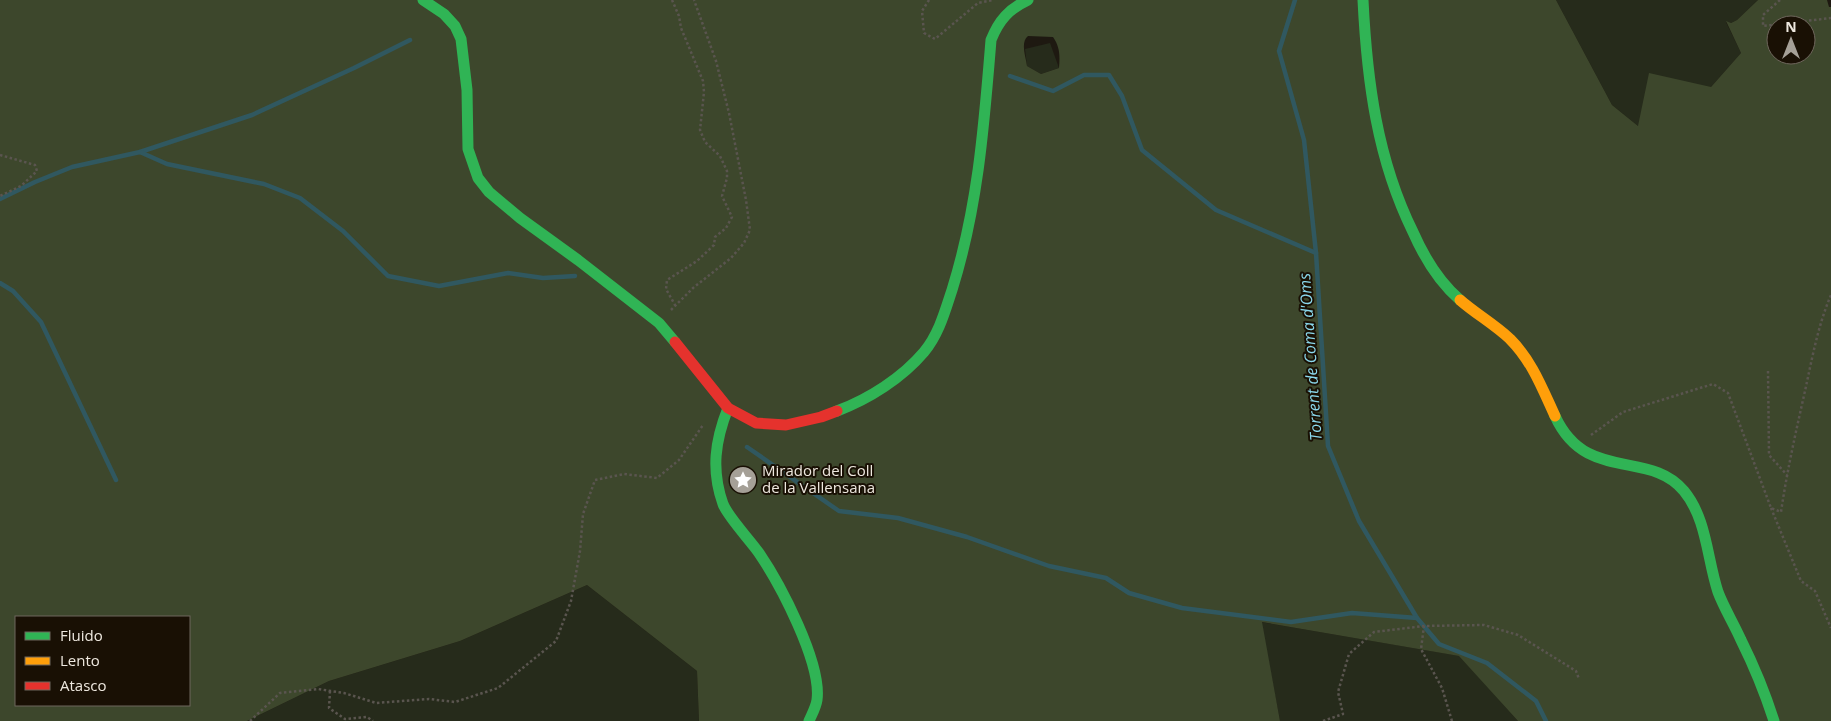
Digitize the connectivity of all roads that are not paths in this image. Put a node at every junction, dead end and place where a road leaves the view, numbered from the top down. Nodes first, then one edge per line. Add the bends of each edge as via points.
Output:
1 (423, 0) edge
2 (1028, 0) edge
3 (1363, 0) edge
4 (728, 408) junction
5 (809, 721) edge
6 (1774, 721) edge

1 - 4 street via 444,14 461,39 467,90 468,149 478,178 489,192 520,218 659,322
2 - 4 street via 1004,13 991,40 983,141 974,202 958,272 941,324 925,351 881,388 822,417 786,425 756,424
3 - 6 street via 1365,52 1377,135 1412,233 1429,263 1448,288 1513,342 1536,372 1556,418 1574,444 1587,454 1613,464 1668,477 1683,490 1701,527 1718,592 1759,678
4 - 5 street via 720,428 715,472 724,506 784,591 804,640 816,678 817,693

